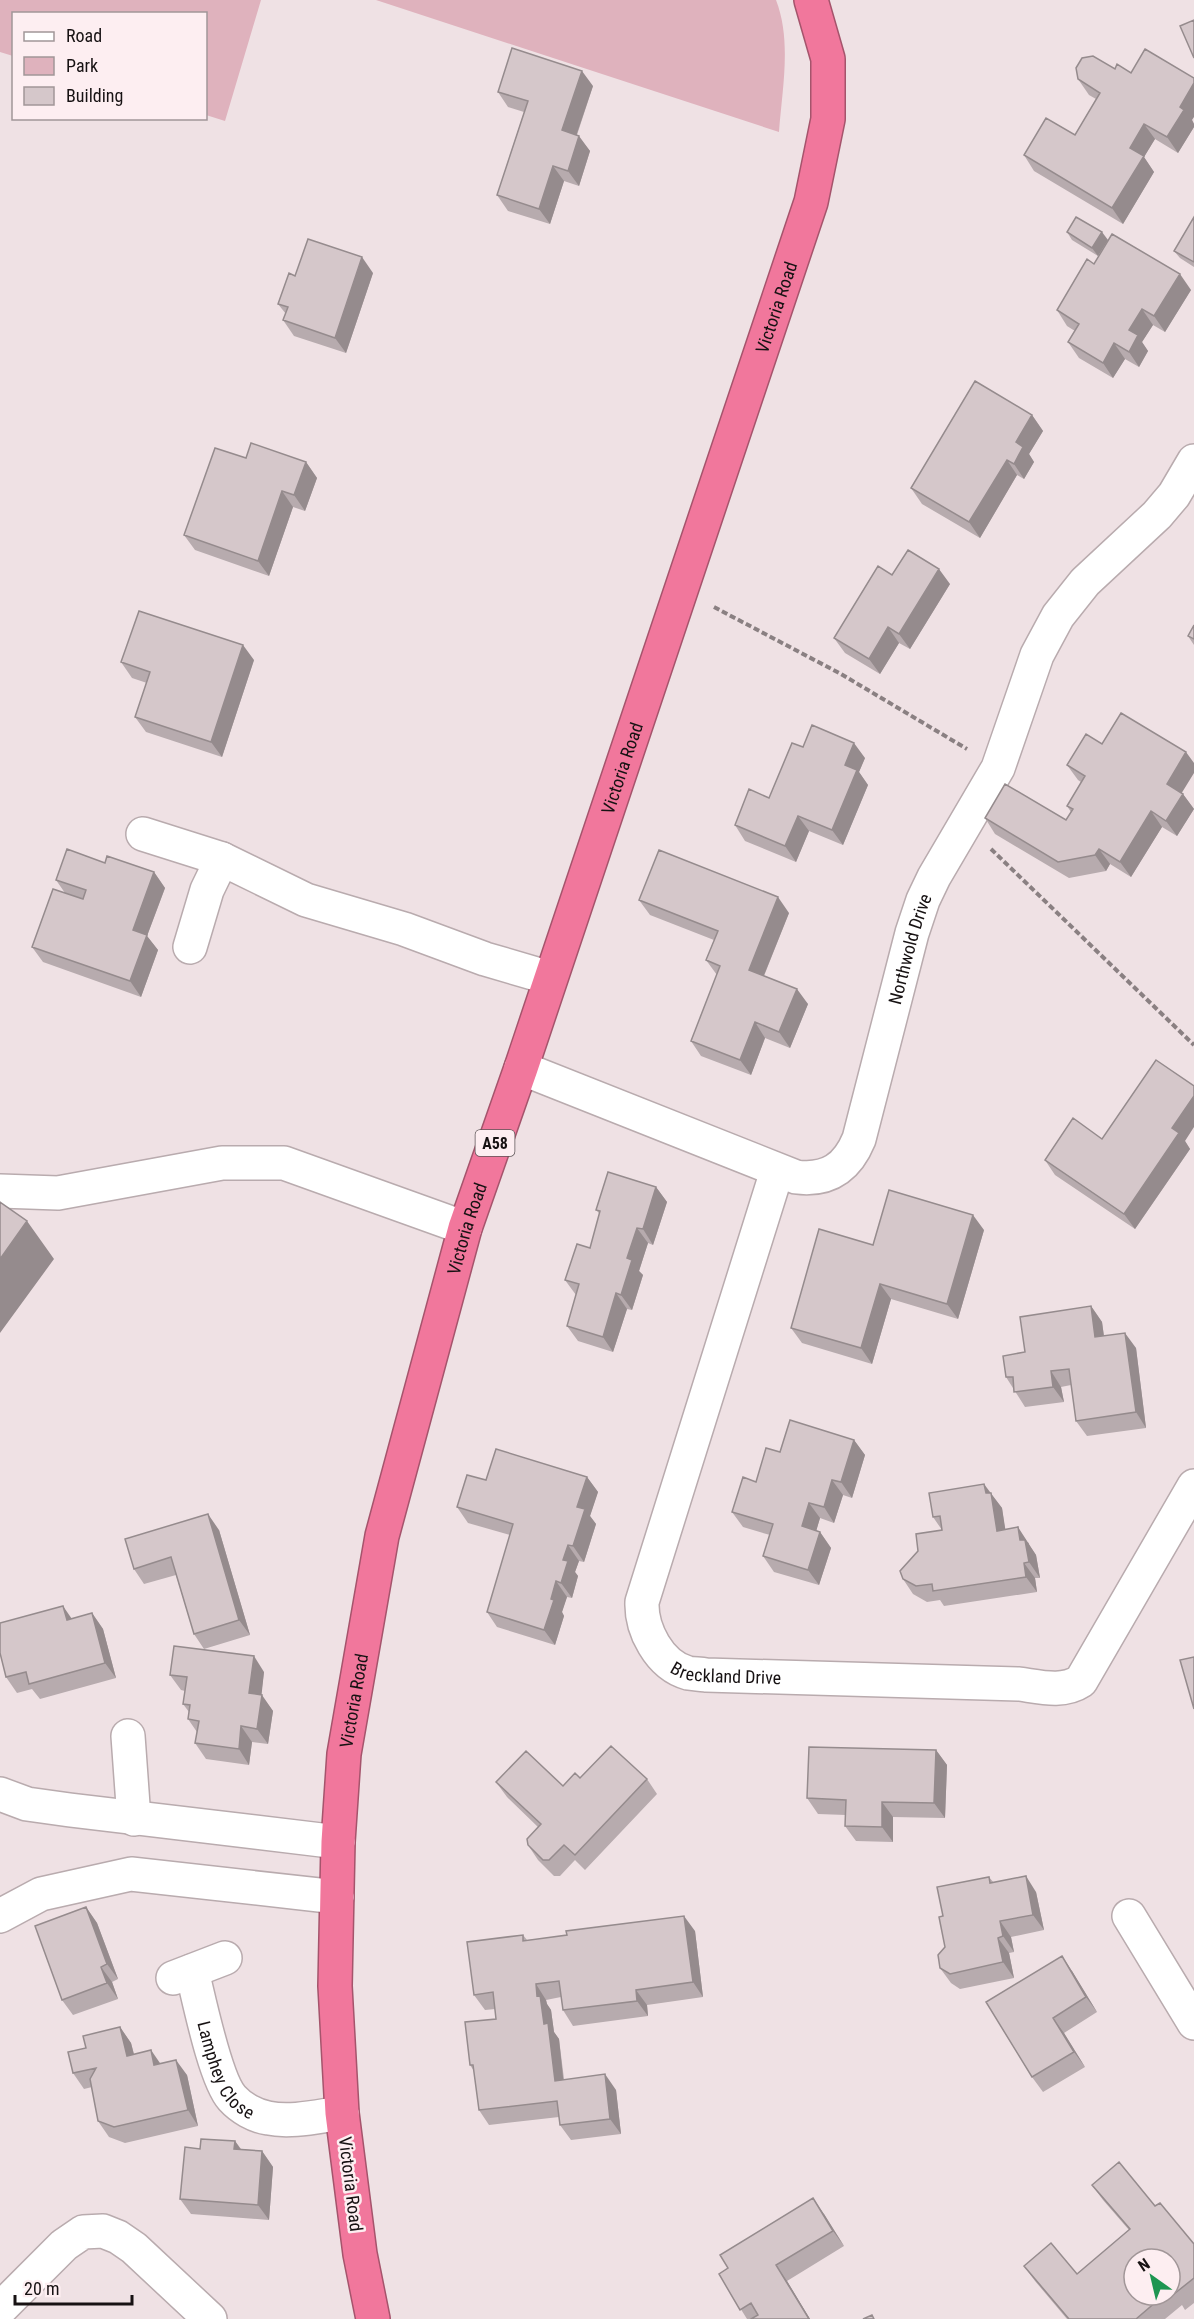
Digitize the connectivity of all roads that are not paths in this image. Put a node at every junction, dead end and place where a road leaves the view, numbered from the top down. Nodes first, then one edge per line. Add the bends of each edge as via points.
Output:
1 (811, 0) edge
2 (1194, 461) edge
3 (143, 834) dead end
4 (222, 859) junction
5 (190, 947) dead end
6 (550, 978) junction
7 (521, 1068) junction
8 (777, 1170) junction
9 (0, 1191) edge
10 (465, 1228) junction
11 (1194, 1486) edge
12 (129, 1736) dead end
13 (0, 1794) edge
14 (135, 1819) junction
15 (338, 1842) junction
16 (337, 1897) junction
17 (0, 1916) edge
18 (1129, 1916) dead end
19 (225, 1958) dead end
20 (1194, 2023) edge
21 (342, 2113) junction
22 (0, 2309) edge
23 (210, 2319) edge
24 (373, 2319) edge

1 - 6 highway, Victoria Road / A58 via 828,58 828,119 811,202
2 - 8 street, Northwold Drive via 1163,508 1085,582 1058,615 1037,655 998,768 934,877 920,911 854,1152 844,1165 811,1179
3 - 4 street
4 - 5 street via 207,890
4 - 6 street via 306,900
6 - 7 highway, Victoria Road / A58
7 - 8 street, Northwold Drive
7 - 10 highway, Victoria Road / A58
8 - 11 street, Breckland Drive via 642,1602 644,1627 669,1662 686,1673 706,1675 1073,1687 1081,1681
9 - 10 street via 58,1193 222,1163 284,1163
10 - 15 highway, Victoria Road / A58 via 382,1536 344,1754
12 - 14 street
13 - 14 street via 27,1804
14 - 15 street
15 - 16 highway, Victoria Road / A58
16 - 17 street via 131,1874 41,1893
16 - 21 highway, Victoria Road / A58 via 335,1986
18 - 20 street
19 - 21 street, Lamphey Close via 182,1974 232,2098 267,2118
21 - 24 highway, Victoria Road / A58 via 360,2254
22 - 23 street via 64,2245 83,2232 103,2231 134,2248

